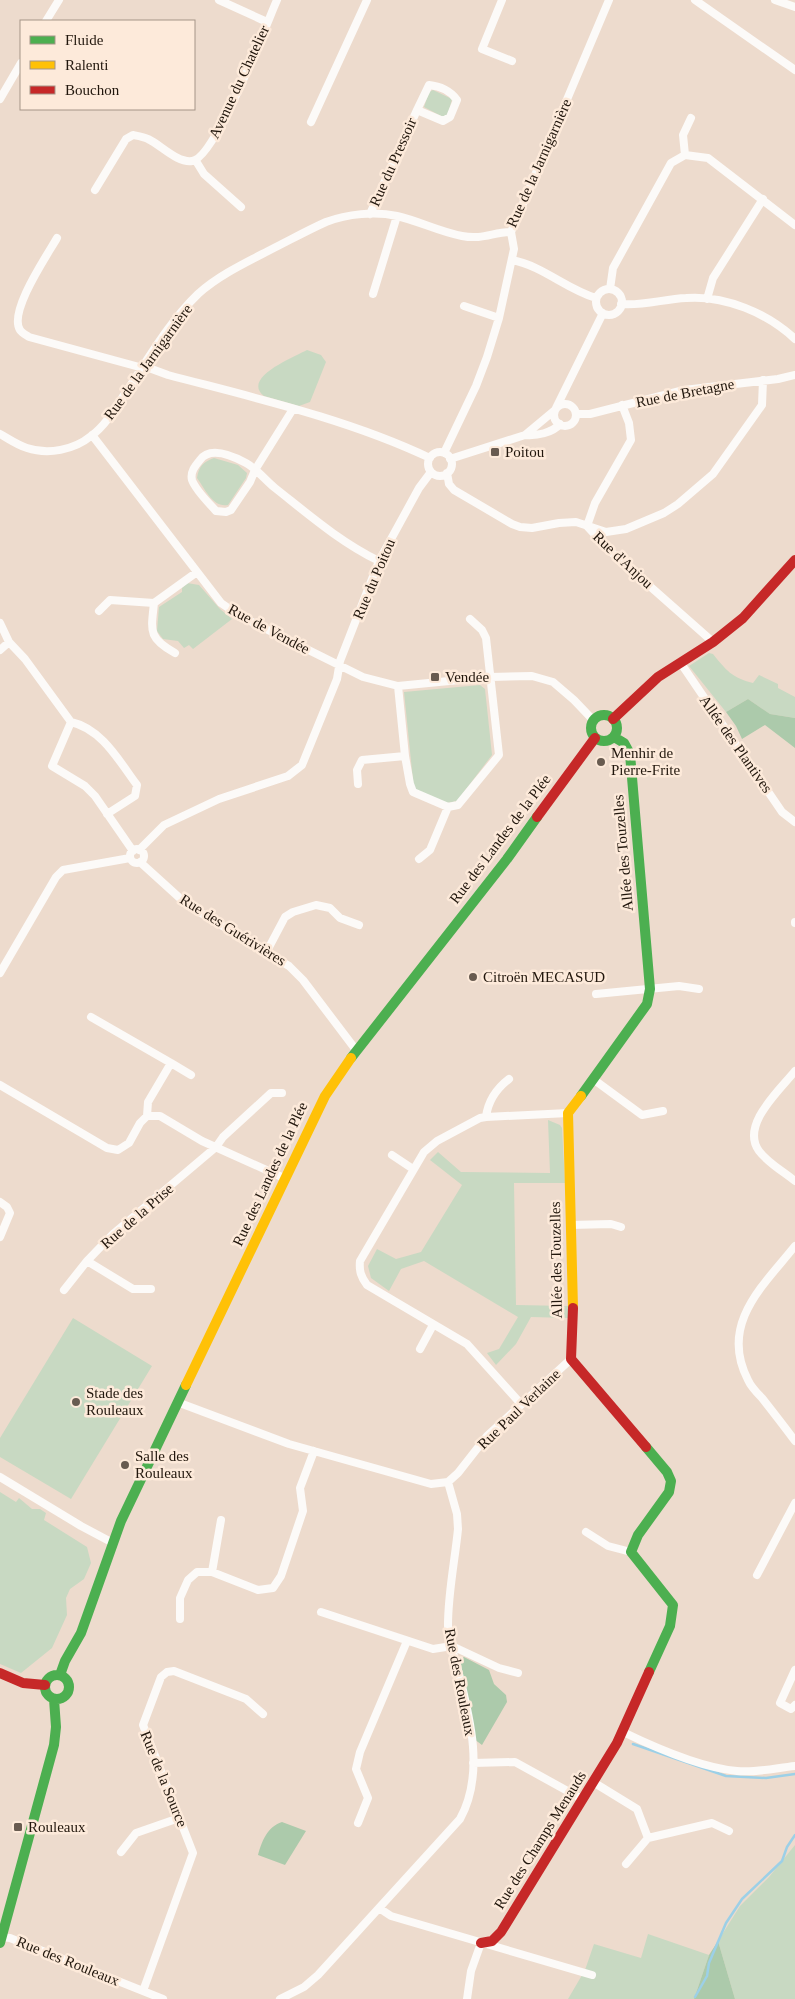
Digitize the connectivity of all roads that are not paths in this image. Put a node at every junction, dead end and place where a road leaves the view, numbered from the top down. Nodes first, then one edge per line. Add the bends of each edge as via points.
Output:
1 (59, 0) edge
2 (219, 0) edge
3 (277, 0) edge
4 (366, 0) edge
5 (502, 0) edge
6 (609, 0) edge
7 (695, 0) edge
8 (775, 0) edge
9 (795, 7) edge
10 (47, 20) edge
11 (267, 22) junction
12 (512, 61) dead end
13 (20, 65) edge
14 (795, 70) edge
15 (0, 98) edge
16 (417, 110) junction
17 (691, 118) dead end
18 (311, 122) dead end
19 (685, 155) junction
20 (196, 161) junction
21 (95, 190) dead end
22 (763, 199) junction
23 (241, 207) dead end
24 (370, 214) junction
25 (397, 216) junction
26 (795, 225) edge
27 (511, 232) junction
28 (57, 238) dead end
29 (512, 260) junction
30 (610, 289) junction
31 (373, 294) dead end
32 (596, 298) junction
33 (706, 299) junction
34 (621, 304) junction
35 (464, 306) dead end
36 (603, 313) junction
37 (499, 318) junction
38 (795, 339) edge
39 (143, 368) junction
40 (795, 375) edge
41 (763, 380) junction
42 (567, 389) junction
43 (622, 405) junction
44 (572, 406) junction
45 (293, 409) junction
46 (556, 409) junction
47 (576, 414) junction
48 (560, 424) junction
49 (0, 434) edge
50 (92, 435) junction
51 (526, 435) junction
52 (447, 456) junction
53 (430, 458) junction
54 (255, 470) junction
55 (431, 472) junction
56 (447, 473) junction
57 (587, 526) junction
58 (795, 560) edge
59 (379, 561) junction
60 (197, 572) junction
61 (154, 603) junction
62 (99, 611) dead end
63 (470, 619) dead end
64 (0, 623) edge
65 (9, 642) junction
66 (713, 642) junction
67 (0, 650) edge
68 (175, 653) dead end
69 (680, 662) junction
70 (339, 665) junction
71 (490, 677) junction
72 (398, 686) junction
73 (613, 719) junction
74 (594, 721) junction
75 (72, 722) junction
76 (614, 737) junction
77 (595, 738) junction
78 (405, 756) junction
79 (358, 784) dead end
80 (448, 808) junction
81 (107, 814) junction
82 (795, 822) edge
83 (134, 853) junction
84 (419, 859) dead end
85 (140, 862) junction
86 (359, 924) dead end
87 (267, 951) junction
88 (0, 973) edge
89 (650, 989) junction
90 (699, 989) dead end
91 (596, 994) dead end
92 (91, 1017) dead end
93 (356, 1050) junction
94 (171, 1064) junction
95 (795, 1071) edge
96 (191, 1075) dead end
97 (509, 1079) dead end
98 (593, 1079) junction
99 (0, 1086) edge
100 (282, 1093) dead end
101 (663, 1111) dead end
102 (568, 1113) junction
103 (147, 1116) junction
104 (486, 1117) junction
105 (216, 1147) junction
106 (392, 1155) dead end
107 (413, 1169) junction
108 (284, 1178) junction
109 (795, 1181) edge
110 (0, 1202) edge
111 (570, 1225) junction
112 (621, 1227) dead end
113 (0, 1237) edge
114 (795, 1246) edge
115 (87, 1261) junction
116 (152, 1289) dead end
117 (64, 1290) dead end
118 (433, 1324) junction
119 (420, 1348) dead end
120 (571, 1359) junction
121 (177, 1402) junction
122 (521, 1404) junction
123 (795, 1440) edge
124 (314, 1451) junction
125 (0, 1477) edge
126 (448, 1482) junction
127 (795, 1503) edge
128 (221, 1520) dead end
129 (586, 1532) dead end
130 (112, 1542) junction
131 (631, 1552) junction
132 (212, 1572) junction
133 (757, 1575) dead end
134 (321, 1612) dead end
135 (180, 1619) dead end
136 (407, 1641) junction
137 (452, 1646) junction
138 (795, 1670) edge
139 (0, 1673) edge
140 (518, 1673) dead end
141 (60, 1675) junction
142 (45, 1685) junction
143 (54, 1699) junction
144 (795, 1705) edge
145 (263, 1714) dead end
146 (623, 1732) junction
147 (473, 1763) junction
148 (795, 1766) edge
149 (593, 1782) junction
150 (582, 1799) junction
151 (179, 1818) junction
152 (358, 1824) dead end
153 (729, 1830) dead end
154 (648, 1838) junction
155 (121, 1852) dead end
156 (626, 1864) dead end
157 (379, 1908) junction
158 (1, 1939) edge
159 (481, 1944) junction
160 (592, 1975) dead end
161 (144, 1991) junction
162 (163, 1999) edge
163 (280, 1999) edge
164 (466, 1999) edge

1 - 10 street
2 - 11 street
3 - 11 street, Avenue du Chatelier
4 - 18 street
5 - 12 street via 482,49
6 - 27 street, Rue de la Jarnigarnière
7 - 14 street
8 - 9 street
11 - 20 street, Avenue du Chatelier via 228,113 205,153
13 - 15 street
16 - 16 street, Rue du Pressoir via 429,85 453,94 457,100 450,117 443,121
16 - 24 street, Rue du Pressoir
17 - 19 street via 683,136
19 - 22 street via 708,158
19 - 30 street via 671,163 613,268
20 - 21 street via 181,160 147,138 134,135 126,140
20 - 23 street via 204,174
22 - 26 street
22 - 33 street via 713,278
24 - 25 street, Rue de la Jarnigarnière
24 - 39 street, Rue de la Jarnigarnière via 327,222 208,286 172,325
25 - 27 street, Rue de la Jarnigarnière via 462,236
25 - 31 street
27 - 29 street
28 - 39 street via 22,303 19,329 29,337
29 - 32 street via 533,266
29 - 37 street
30 - 32 street via 600,292
30 - 34 street via 620,296
32 - 36 street via 596,305
33 - 34 street
33 - 38 street via 752,311
34 - 36 street via 614,313
35 - 37 street
36 - 42 street
37 - 52 street via 487,357
39 - 45 street
39 - 50 street, Rue de la Jarnigarnière
40 - 41 street, Rue de Bretagne
41 - 43 street, Rue de Bretagne via 684,390
41 - 57 street via 762,406 713,474 691,494 664,513 626,529 606,532
42 - 44 street
42 - 46 street
43 - 47 street, Rue de Bretagne via 590,414
43 - 57 street, Rue d'Anjou via 631,440 595,503
44 - 46 street via 562,404
44 - 47 street
45 - 53 street via 346,424
45 - 54 street
46 - 48 street via 554,416
46 - 51 street
47 - 48 street via 569,425
48 - 51 street via 535,436
49 - 50 street, Rue de la Jarnigarnière via 26,448 50,451 79,444
50 - 60 street, Rue de Vendée
51 - 52 street
52 - 53 street via 436,453
52 - 56 street via 451,466
53 - 55 street
54 - 54 street via 235,505 226,512 212,506 191,475 202,457 216,452 243,461
54 - 59 street via 336,537
55 - 56 street via 438,475
55 - 59 street, Rue du Poitou
56 - 57 street via 454,490 512,524 532,528 576,522
57 - 66 street, Rue d'Anjou via 610,551
58 - 66 street via 743,618
59 - 70 street, Rue du Poitou
60 - 61 street
60 - 70 street, Rue de Vendée via 221,603 240,616
61 - 62 street via 110,600
61 - 68 street via 151,631 161,645
63 - 71 street via 486,638
64 - 65 street
65 - 67 street
65 - 75 street
66 - 69 street
69 - 73 street via 639,693
69 - 82 street, Allée des Plantives via 782,812
70 - 72 street, Rue de Vendée via 363,677
70 - 83 street via 302,765 288,776 219,799 164,825
71 - 72 street, Rue de Vendée
71 - 74 street, Rue de Vendée via 532,676 552,682
71 - 80 street via 499,755 466,798
72 - 78 street
73 - 74 street via 605,716
73 - 76 street via 617,730
74 - 77 street via 592,731
75 - 81 street via 52,766 85,786
75 - 81 street via 101,737 137,785 135,796
76 - 77 street via 607,741
76 - 89 street, Allée des Touzelles via 624,743 630,754
77 - 93 street, Rue des Landes de la Plée via 507,859
78 - 79 street via 362,760 357,770
78 - 80 street via 413,792
80 - 84 street via 430,850
81 - 83 street
83 - 85 street via 134,862
83 - 85 street via 144,857
83 - 88 street via 63,870
85 - 87 street, Rue des Guérivières via 196,910
86 - 87 street via 340,918 330,908 316,905 285,917
87 - 93 street, Rue des Guérivières via 303,980
89 - 90 street via 679,986
89 - 91 street
89 - 98 street, Allée des Touzelles via 647,1004
92 - 94 street
93 - 108 street, Rue des Landes de la Plée via 324,1096
94 - 96 street
94 - 103 street via 148,1102
95 - 109 street via 760,1114 754,1133 759,1150
97 - 104 street via 495,1093
98 - 101 street via 642,1115
98 - 102 street, Allée des Touzelles
99 - 103 street via 107,1148 118,1150 129,1143
100 - 105 street, Rue de la Prise via 271,1093 222,1136
102 - 104 street
102 - 111 street, Allée des Touzelles
103 - 105 street via 160,1116
104 - 107 street via 437,1141 424,1152
105 - 108 street
105 - 115 street, Rue de la Prise via 113,1234
106 - 107 street
107 - 118 street via 360,1261 359,1269 367,1285
108 - 121 street, Rue des Landes de la Plée
110 - 113 street via 10,1213
111 - 112 street via 611,1224
111 - 120 street, Allée des Touzelles
114 - 123 street via 753,1297 744,1314 738,1348 748,1382
115 - 116 street via 133,1289
115 - 117 street, Rue de la Prise
118 - 119 street
118 - 122 street via 467,1344
120 - 122 street, Rue Paul Verlaine
120 - 131 street via 667,1472 671,1481 669,1492 638,1535
121 - 124 street
121 - 130 street, Rue des Landes de la Plée
122 - 126 street, Rue Paul Verlaine via 487,1436
124 - 126 street via 431,1484
124 - 132 street via 300,1488 303,1511 281,1576 273,1588 258,1590
125 - 130 street
126 - 137 street, Rue des Rouleaux via 458,1529 448,1626
127 - 133 street
128 - 132 street
129 - 131 street via 608,1546
130 - 141 street, Rue des Landes de la Plée via 81,1633
131 - 146 street via 673,1605 670,1626
132 - 135 street via 197,1572 188,1580 180,1598
134 - 136 street
136 - 137 street via 433,1649
136 - 152 street via 360,1752 356,1769 368,1798
137 - 140 street via 499,1668
137 - 147 street, Rue des Rouleaux via 469,1712
138 - 144 street via 780,1703 791,1709
139 - 142 street via 23,1683
141 - 142 street via 52,1676
141 - 143 street via 67,1680 69,1688 65,1695
142 - 143 street via 47,1694
143 - 158 street via 56,1736
145 - 151 street, Rue de la Source via 246,1699 174,1671 161,1677 143,1725
146 - 148 street via 688,1759 729,1770
146 - 149 street, Rue des Champs Menauds
147 - 150 street via 515,1762
147 - 157 street, Rue des Rouleaux via 473,1787 460,1819
149 - 150 street, Rue des Champs Menauds
149 - 154 street via 638,1809
150 - 159 street, Rue des Champs Menauds via 501,1932 492,1941
151 - 155 street via 136,1833
151 - 161 street, Rue de la Source via 193,1853
153 - 154 street via 712,1822
154 - 156 street
157 - 159 street via 392,1916
157 - 163 street, Rue des Rouleaux via 318,1975 304,1987
158 - 161 street, Rue des Rouleaux via 10,1938
159 - 160 street
159 - 164 street via 471,1971
161 - 162 street, Rue des Rouleaux

